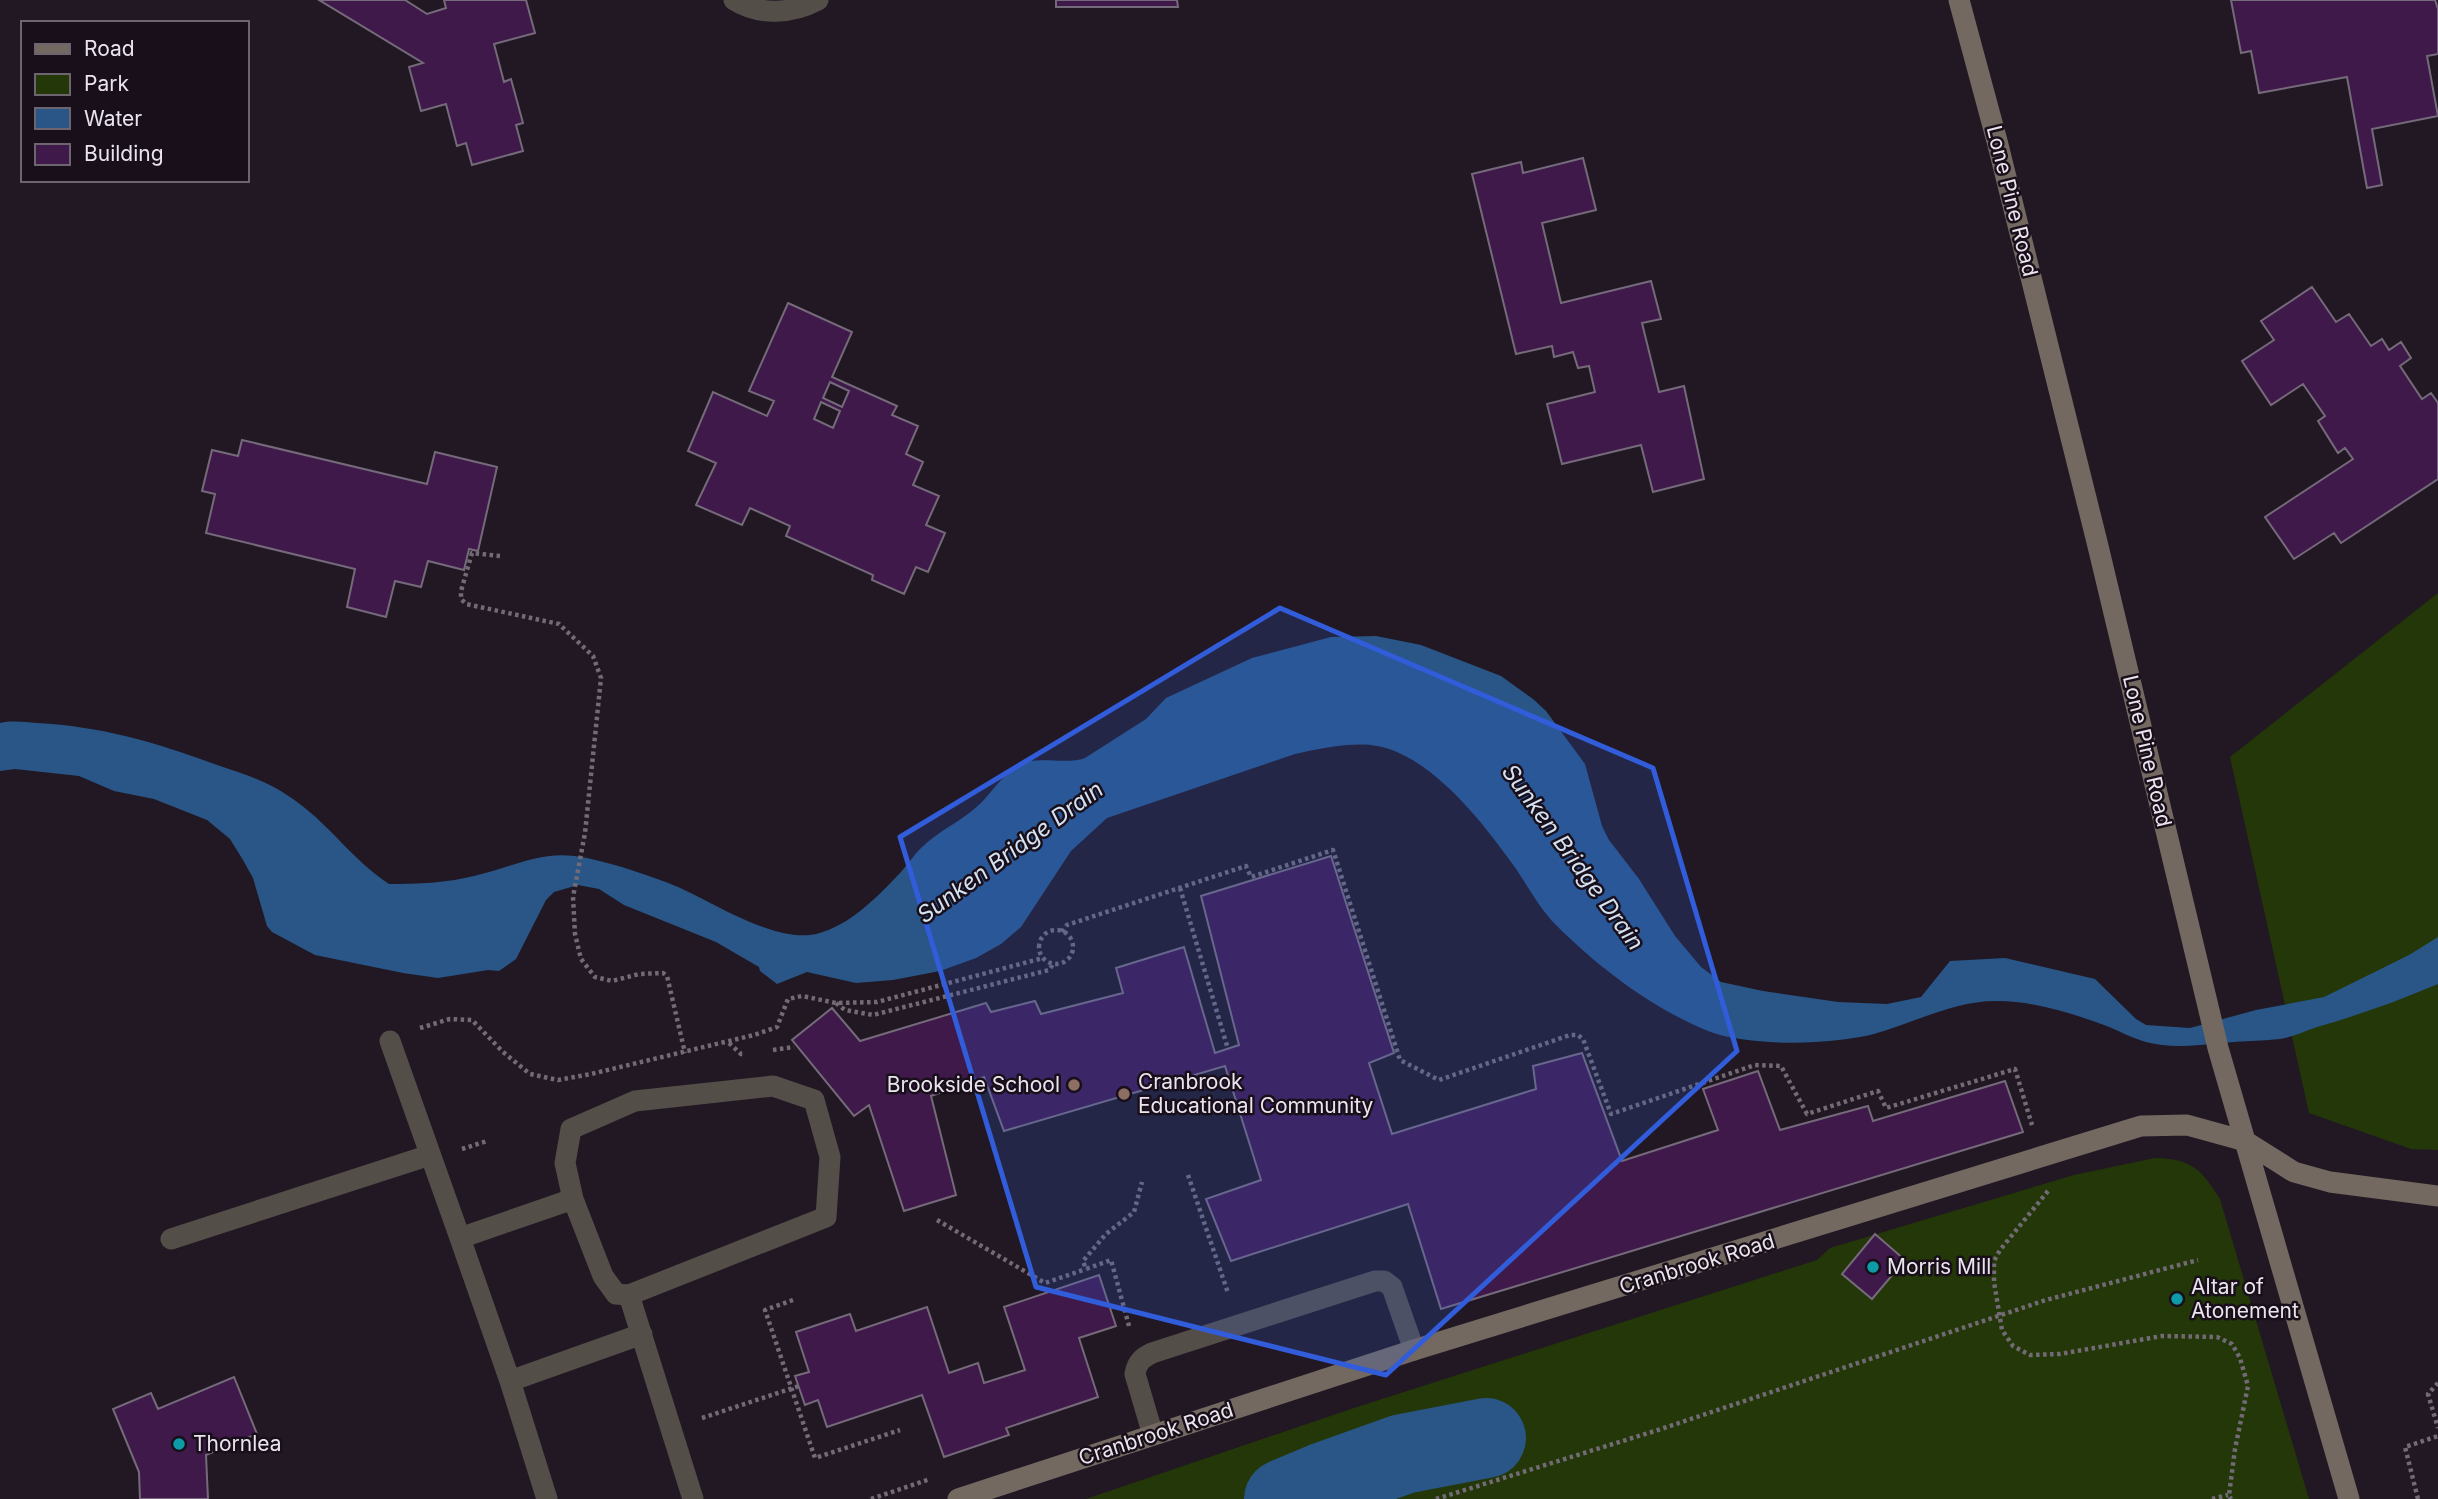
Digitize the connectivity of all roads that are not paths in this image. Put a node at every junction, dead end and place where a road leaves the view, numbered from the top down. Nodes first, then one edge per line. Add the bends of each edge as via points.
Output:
1 (734, 0) edge
2 (818, 0) edge
3 (1959, 0) edge
4 (390, 1041) road end
5 (2245, 1142) junction
6 (430, 1155) junction
7 (2438, 1196) edge
8 (573, 1199) junction
9 (460, 1238) junction
10 (171, 1239) dead end
11 (629, 1295) junction
12 (642, 1334) junction
13 (1414, 1350) junction
14 (510, 1381) junction
15 (1153, 1436) junction
16 (547, 1499) edge
17 (694, 1499) edge
18 (958, 1499) edge
19 (2349, 1499) edge

1 - 2 street via 756,9 786,11
3 - 5 street, Lone Pine Road
4 - 6 street
5 - 7 street, Cranbrook Road via 2294,1172 2330,1182
5 - 13 street, Cranbrook Road via 2187,1125 2141,1126
5 - 19 street, Lone Pine Road
6 - 9 street
6 - 10 street
8 - 9 street
8 - 11 street via 603,1276 616,1294
8 - 11 street via 565,1163 571,1129 635,1101 773,1086 814,1100 830,1157 826,1217
9 - 14 street
11 - 12 street
12 - 14 street
12 - 17 street
13 - 15 street, Cranbrook Road
13 - 15 street via 1392,1287 1384,1281 1165,1349 1143,1357 1135,1374
14 - 16 street
15 - 18 street, Cranbrook Road

